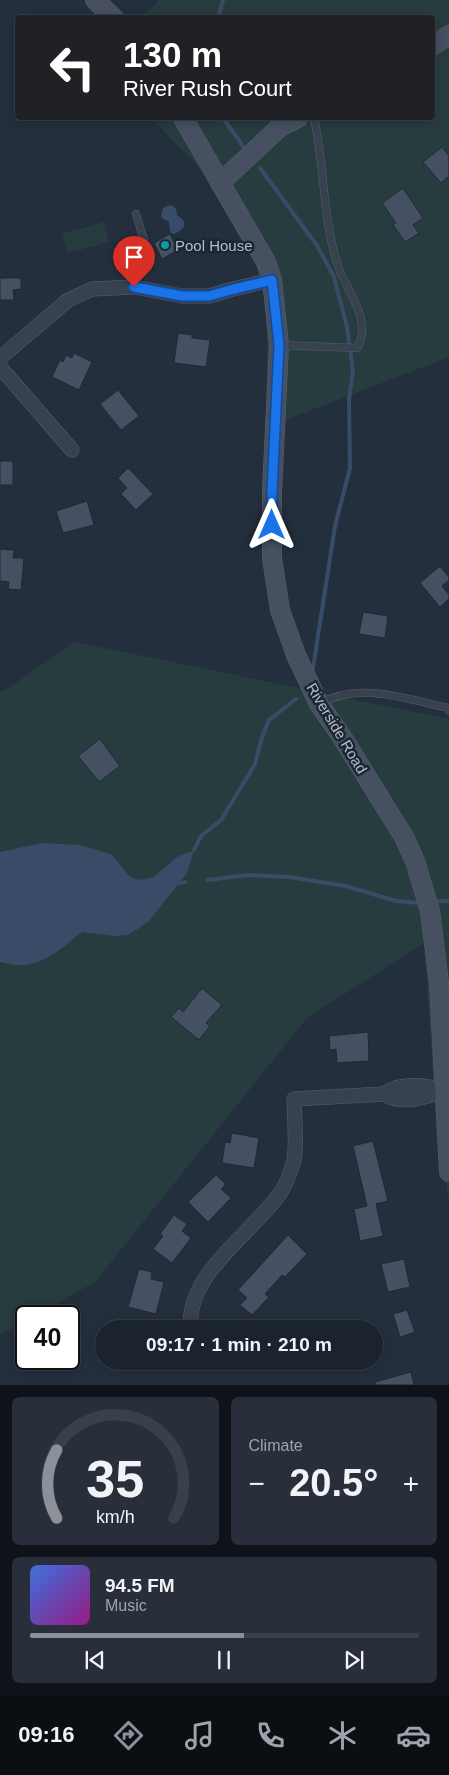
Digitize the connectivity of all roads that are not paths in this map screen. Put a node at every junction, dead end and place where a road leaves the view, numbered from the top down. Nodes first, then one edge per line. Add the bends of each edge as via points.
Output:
1 (95, 0) edge
2 (111, 15) edge
3 (449, 35) edge
4 (435, 44) edge
5 (184, 120) edge
6 (294, 120) edge
7 (314, 120) edge
8 (220, 183) junction
9 (136, 214) dead end
10 (272, 280) junction
11 (134, 287) junction
12 (279, 345) junction
13 (0, 358) edge
14 (0, 367) edge
15 (72, 450) dead end
16 (319, 704) junction
17 (449, 711) edge
18 (444, 1090) junction
19 (449, 1172) edge
20 (191, 1320) edge

1 - 2 street
3 - 4 street
5 - 8 street, Riverside Road
6 - 8 street via 280,127
7 - 12 lane via 329,235 340,272 362,322 361,340 357,348
8 - 10 street, Riverside Road via 266,262
9 - 11 lane via 144,240 134,264
10 - 11 street via 209,296 182,296
10 - 12 street, Riverside Road
11 - 13 street via 92,289 68,300
12 - 16 street, Riverside Road via 272,558 280,610
14 - 15 street
16 - 17 lane via 332,697 367,693 392,695 448,708
16 - 18 street, Riverside Road via 404,837 415,861 430,911 439,983
18 - 19 street, Riverside Road
18 - 20 street via 426,1085 392,1087 384,1094 294,1099 293,1163 281,1192 251,1228 216,1262 192,1306

